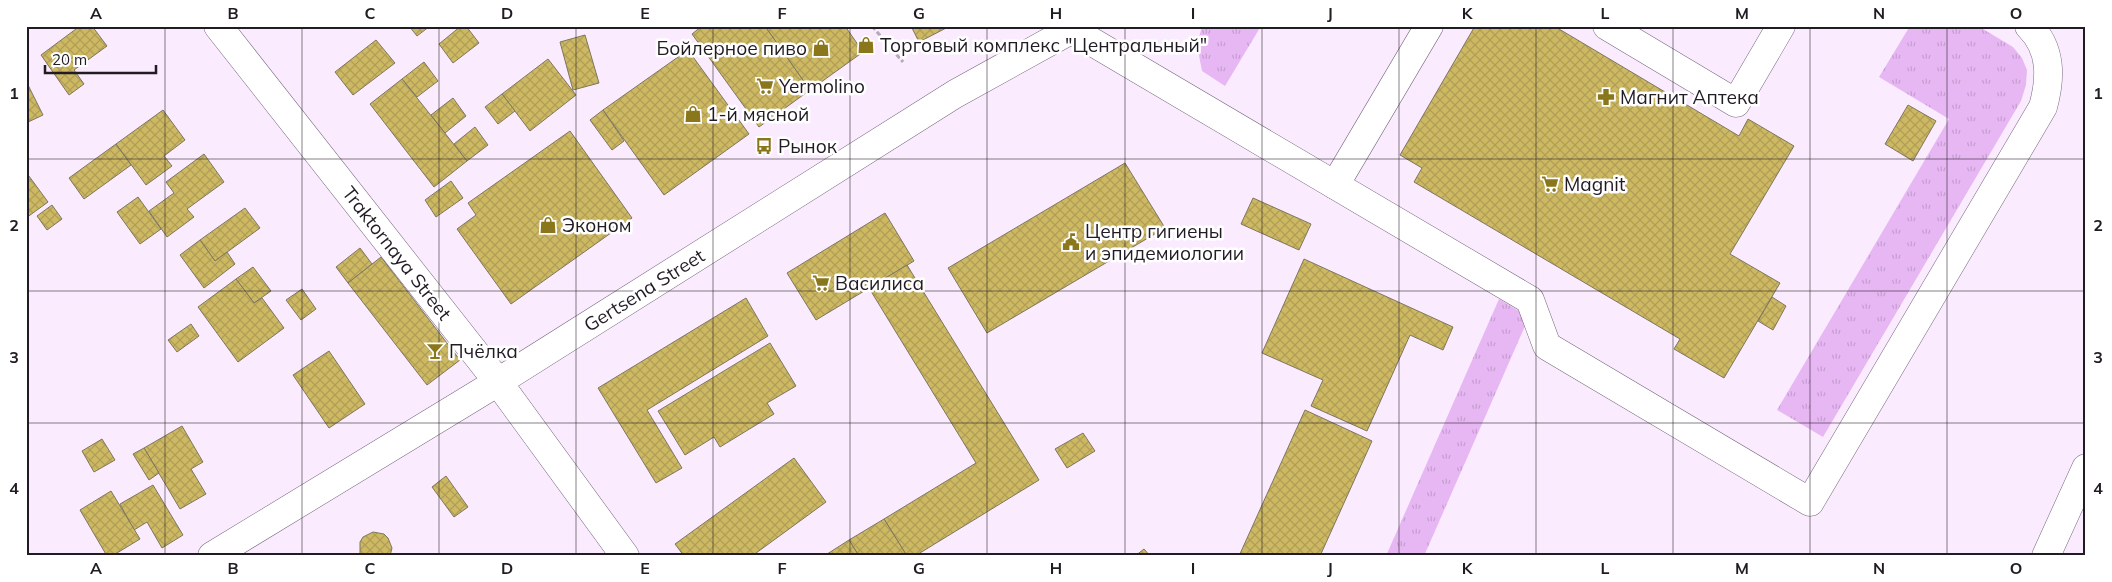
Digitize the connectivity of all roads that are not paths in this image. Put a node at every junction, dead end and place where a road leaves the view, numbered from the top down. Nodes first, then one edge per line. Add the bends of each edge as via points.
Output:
1 (218, 26) edge
2 (1429, 26) edge
3 (1607, 26) edge
4 (1781, 26) edge
5 (2029, 26) edge
6 (1075, 28) edge
7 (1335, 185) junction
8 (498, 382) junction
9 (2086, 468) edge
10 (212, 556) edge
11 (625, 556) edge
12 (2046, 556) edge

1 - 8 street, Traktornaya Street
2 - 7 street
3 - 4 street via 1736,103
5 - 7 street via 2044,49 2049,65 2050,84 2043,107 1810,502 1547,346 1530,300
6 - 7 street
6 - 8 street, Gertsena Street via 955,94
8 - 10 street, Gertsena Street
8 - 11 street, Traktornaya Street
9 - 12 street

